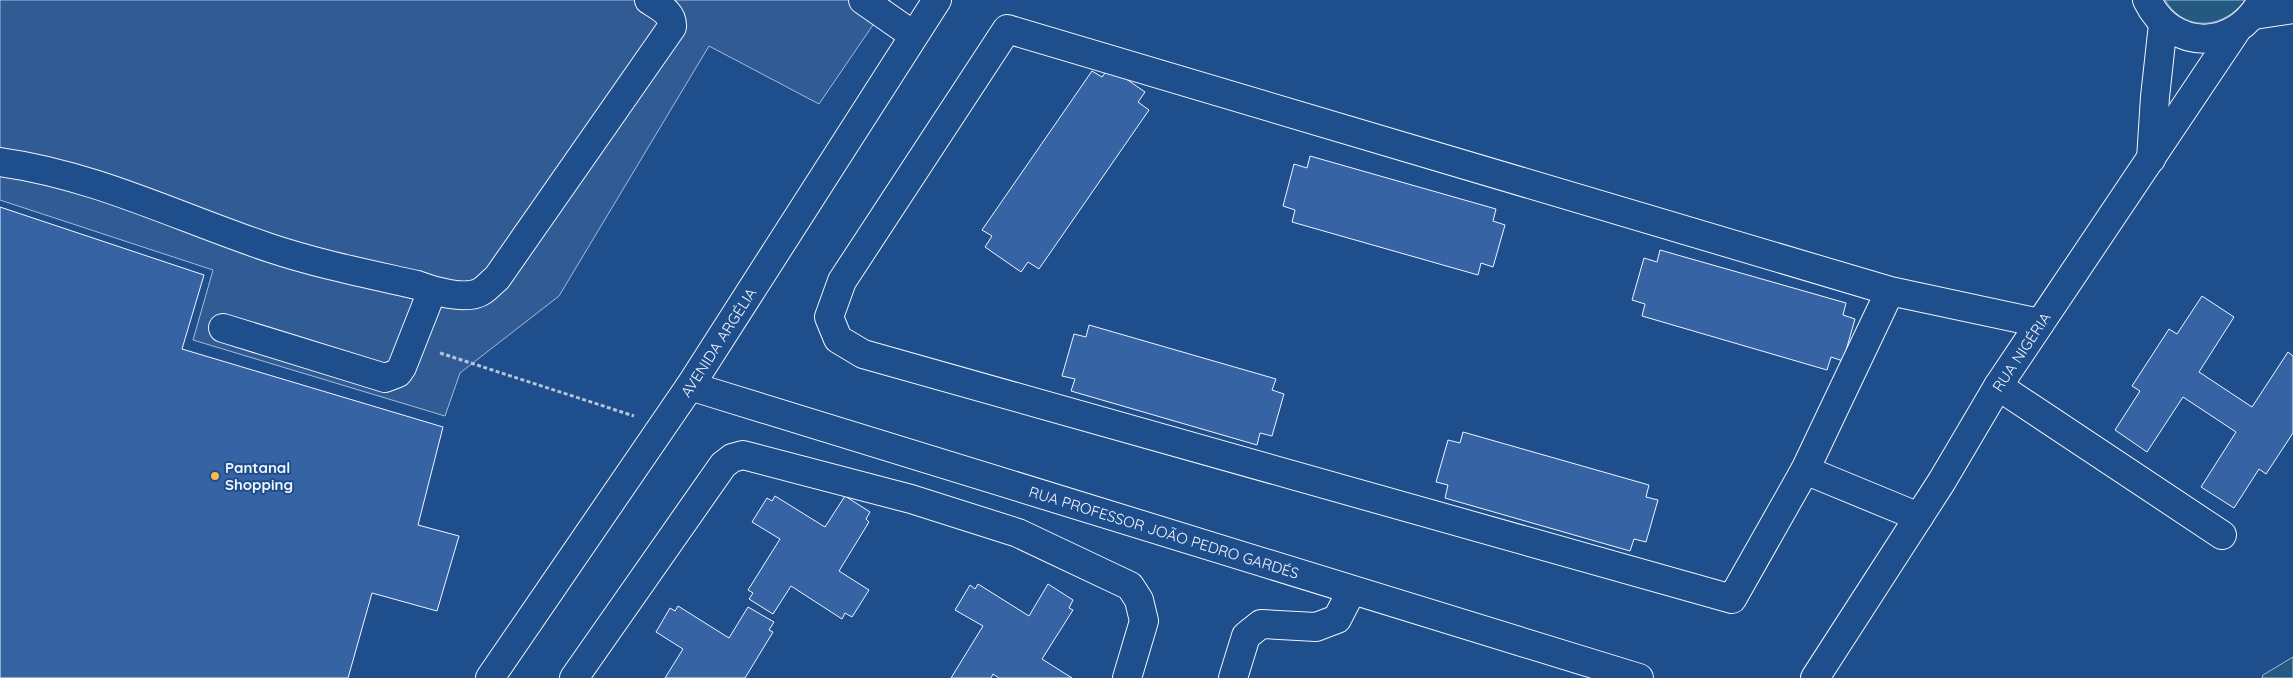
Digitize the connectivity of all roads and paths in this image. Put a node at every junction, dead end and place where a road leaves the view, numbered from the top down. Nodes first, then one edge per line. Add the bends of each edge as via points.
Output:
1 (649, 0) edge
2 (863, 0) edge
3 (937, 0) edge
4 (2147, 0) edge
5 (2293, 9) edge
6 (2251, 15) edge
7 (2163, 24) junction
8 (913, 35) junction
9 (2151, 160) junction
10 (0, 162) edge
11 (432, 291) junction
12 (1890, 291) junction
13 (2040, 323) junction
14 (223, 328) dead end
15 (411, 344) junction
16 (690, 386) junction
17 (1998, 386) junction
18 (663, 425) junction
19 (1806, 470) junction
20 (1919, 517) junction
21 (2222, 536) dead end
22 (1352, 590) junction
23 (490, 678) edge
24 (574, 678) edge
25 (1127, 678) edge
26 (1234, 678) edge
27 (1639, 678) edge
28 (1815, 678) edge

1 - 11 street via 668,13 673,21 672,27 497,278 480,292 463,295
2 - 8 street
3 - 8 street, AVENIDA ARGÉLIA
4 - 7 street
5 - 6 street
6 - 7 street via 2212,40 2186,37
6 - 9 street, RUA NIGÉRIA
7 - 9 street
8 - 16 street, AVENIDA ARGÉLIA
9 - 13 street, RUA NIGÉRIA
10 - 11 street via 48,170 159,206 271,248
11 - 15 street
12 - 13 street
12 - 19 street
12 - 19 street via 1007,29 842,281 829,317 838,339 863,354 1732,599
13 - 17 street, RUA NIGÉRIA
14 - 15 street via 385,378 398,373
15 - 18 path
16 - 18 street, AVENIDA ARGÉLIA
16 - 22 street, RUA PROFESSOR JOÃO PEDRO GARDÉS
17 - 20 street, RUA NIGÉRIA
17 - 21 street
18 - 23 street, AVENIDA ARGÉLIA
19 - 20 street
20 - 28 street, RUA NIGÉRIA
22 - 26 street via 1337,619 1316,626 1261,624 1246,636
22 - 27 street, RUA PROFESSOR JOÃO PEDRO GARDÉS
24 - 25 street via 723,465 743,455 911,498 1018,533 1130,586 1139,600 1144,621

